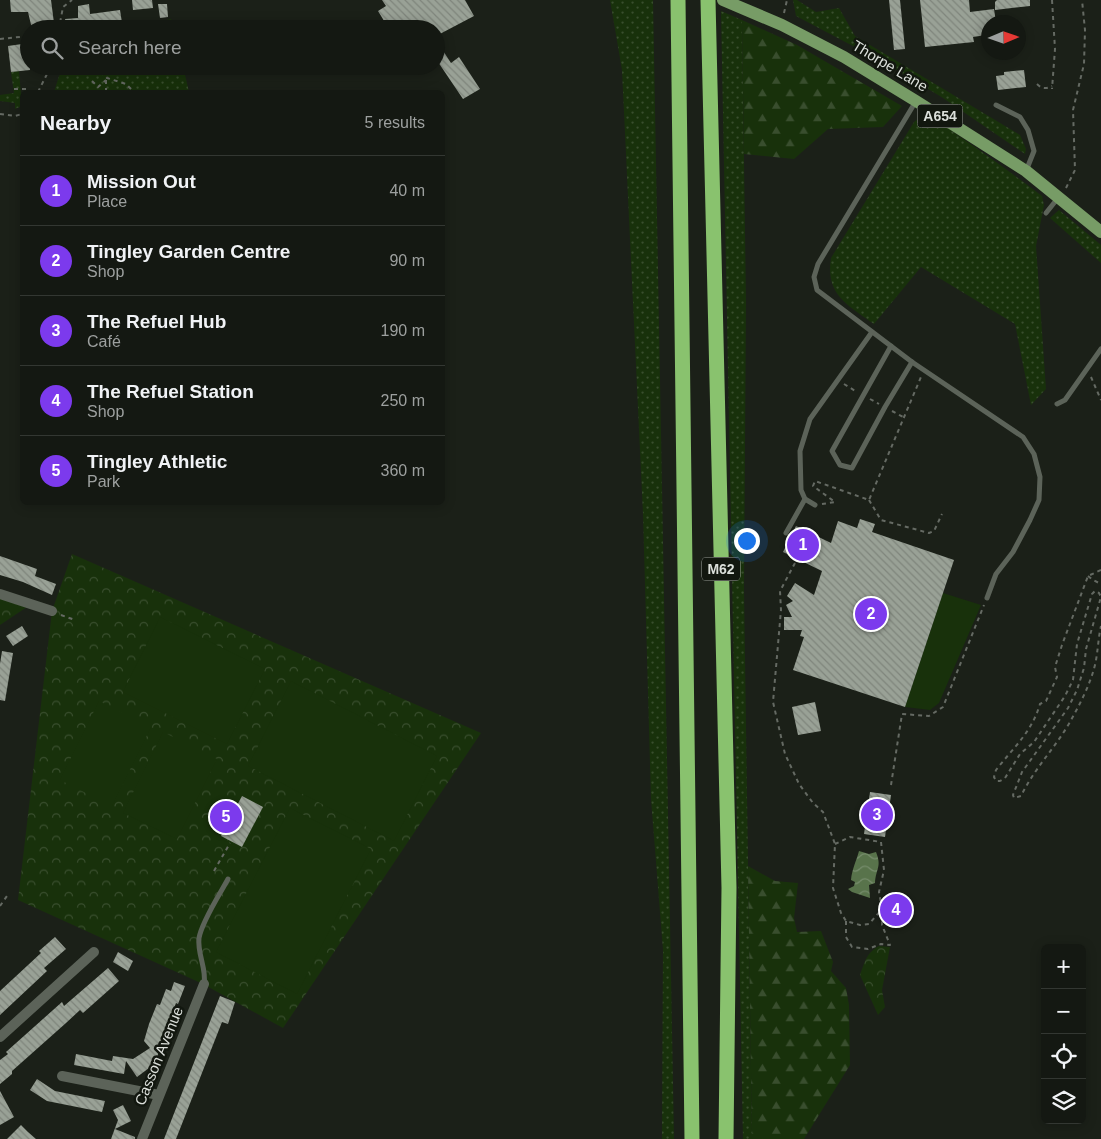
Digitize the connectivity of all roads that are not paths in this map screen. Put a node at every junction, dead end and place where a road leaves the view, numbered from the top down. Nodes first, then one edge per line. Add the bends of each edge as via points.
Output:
1 (678, 0) edge
2 (708, 0) edge
3 (723, 0) edge
4 (916, 101) junction
5 (996, 105) dead end
6 (1026, 171) junction
7 (1058, 197) junction
8 (1046, 212) dead end
9 (1101, 232) edge
10 (872, 332) junction
11 (891, 346) junction
12 (1101, 349) edge
13 (912, 362) junction
14 (1058, 404) dead end
15 (805, 499) junction
16 (815, 505) road end
17 (786, 533) dead end
18 (0, 594) edge
19 (987, 598) road end
20 (52, 611) road end
21 (228, 879) dead end
22 (94, 952) dead end
23 (204, 984) joint
24 (0, 1037) edge
25 (62, 1076) dead end
26 (159, 1095) junction
27 (142, 1139) edge
28 (692, 1139) edge
29 (726, 1139) edge

1 - 28 highway, M62
2 - 29 highway, M62 via 729,888
3 - 4 main road, Thorpe Lane / A654 via 782,25 844,57
4 - 6 main road, Thorpe Lane / A654
4 - 10 lane via 818,264 814,277 818,290
5 - 6 lane via 1020,117 1028,130 1034,151
6 - 7 main road, Thorpe Lane / A654
7 - 8 lane
7 - 9 main road, Thorpe Lane / A654
10 - 11 lane
10 - 15 lane via 810,419 800,451 801,490
11 - 13 lane
11 - 13 lane via 832,451 840,465 852,468
12 - 14 lane via 1065,400
13 - 19 lane via 1023,437 1034,454 1040,477 1039,500 1013,552 996,574
15 - 16 lane
15 - 17 lane
18 - 20 street
21 - 23 lane via 199,939
22 - 24 street
23 - 26 street, Casson Avenue
25 - 26 street
26 - 27 street, Casson Avenue

